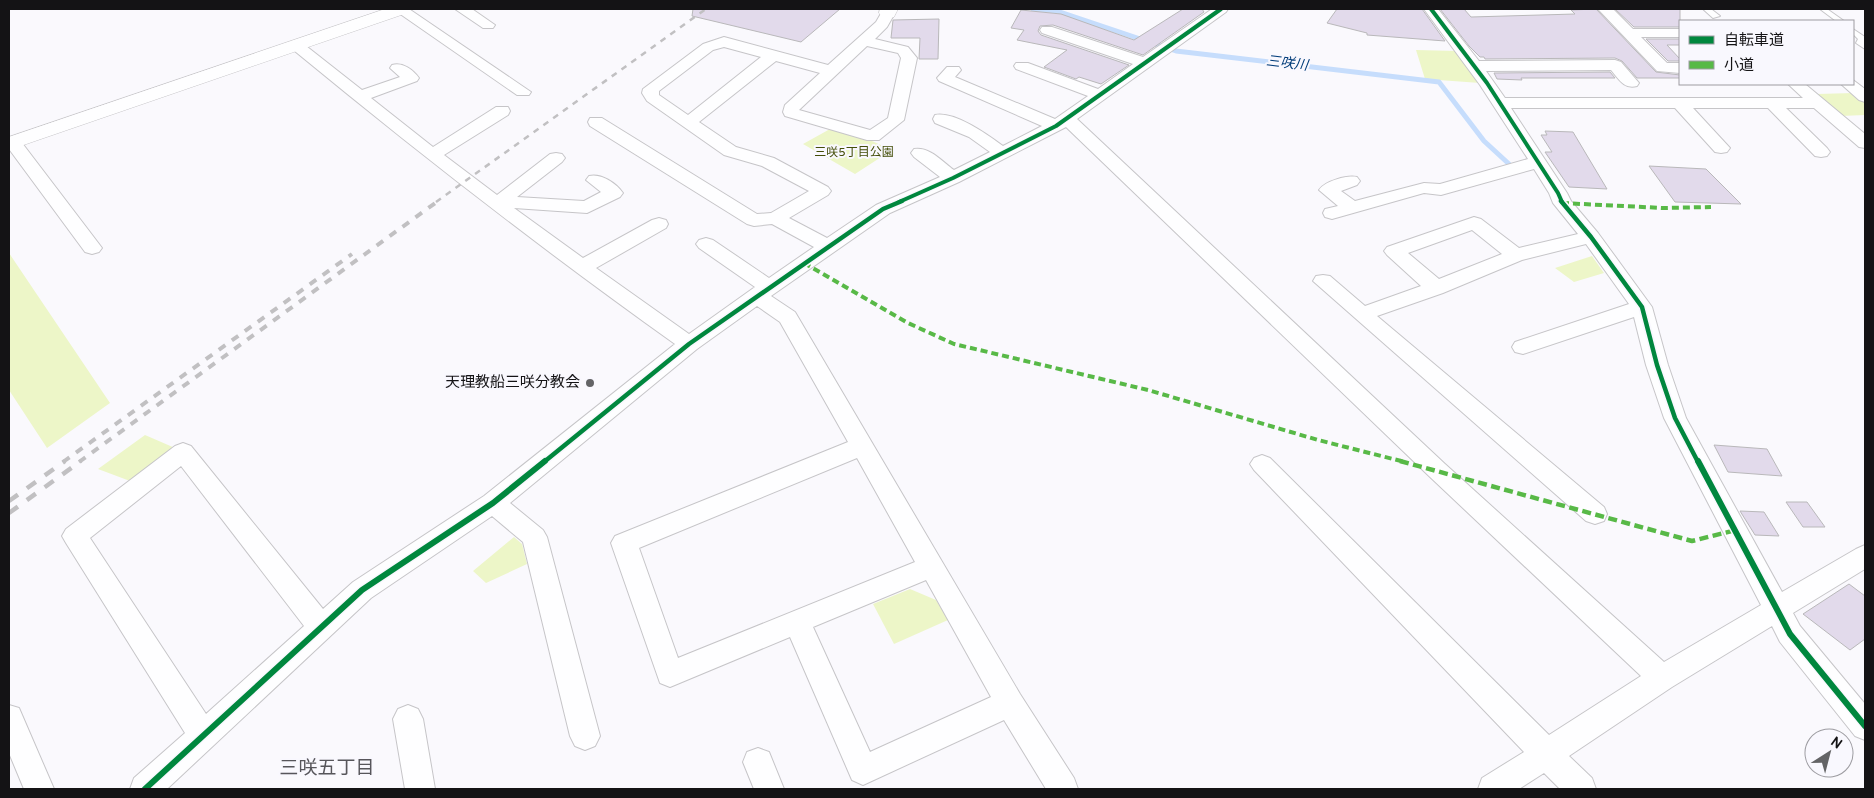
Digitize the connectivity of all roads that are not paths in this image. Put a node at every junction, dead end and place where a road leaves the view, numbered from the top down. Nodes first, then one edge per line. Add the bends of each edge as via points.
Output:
1 (400, 9) edge
2 (462, 9) edge
3 (1220, 9) edge
4 (1431, 9) edge
5 (1605, 9) edge
6 (1707, 9) edge
7 (1823, 9) edge
8 (889, 11) edge
9 (1716, 16) dead end
10 (1839, 20) edge
11 (488, 25) dead end
12 (1047, 30) dead end
13 (1854, 32) edge
14 (1629, 33) junction
15 (1679, 33) edge
16 (865, 41) junction
17 (296, 45) junction
18 (1865, 46) edge
19 (773, 55) junction
20 (1144, 63) junction
21 (1022, 66) dead end
22 (1474, 66) junction
23 (398, 68) dead end
24 (1679, 68) edge
25 (953, 70) dead end
26 (832, 71) junction
27 (1632, 83) dead end
28 (1797, 85) edge
29 (1850, 85) edge
30 (523, 92) dead end
31 (1102, 95) junction
32 (359, 97) junction
33 (1865, 97) edge
34 (1500, 103) junction
35 (1679, 103) junction
36 (1772, 103) junction
37 (1819, 103) junction
38 (502, 111) dead end
39 (941, 119) dead end
40 (596, 122) dead end
41 (689, 122) junction
42 (1062, 123) junction
43 (1865, 142) edge
44 (11, 143) edge
45 (1720, 148) dead end
46 (1821, 152) dead end
47 (920, 153) dead end
48 (1002, 153) junction
49 (432, 155) junction
50 (556, 158) dead end
51 (1538, 162) junction
52 (953, 178) junction
53 (595, 180) dead end
54 (1352, 181) dead end
55 (497, 201) junction
56 (1351, 207) junction
57 (1332, 214) dead end
58 (775, 218) junction
59 (659, 224) dead end
60 (1591, 237) junction
61 (706, 244) dead end
62 (828, 247) junction
63 (92, 248) dead end
64 (1516, 255) junction
65 (582, 268) junction
66 (1323, 281) dead end
67 (1436, 288) junction
68 (763, 291) junction
69 (1642, 307) junction
70 (1362, 314) junction
71 (689, 344) junction
72 (1523, 347) dead end
73 (862, 446) junction
74 (1262, 464) dead end
75 (494, 503) junction
76 (1596, 514) dead end
77 (1865, 556) edge
78 (932, 566) junction
79 (1777, 609) junction
80 (797, 621) junction
81 (321, 627) junction
82 (1662, 678) junction
83 (1010, 703) junction
84 (9, 718) edge
85 (408, 719) dead end
86 (1865, 726) edge
87 (203, 735) junction
88 (585, 736) dead end
89 (1547, 756) junction
90 (758, 762) dead end
91 (39, 789) edge
92 (145, 789) edge
93 (420, 789) edge
94 (769, 789) edge
95 (1063, 789) edge
96 (1493, 789) edge
97 (1581, 789) edge

1 - 17 street
1 - 30 street
2 - 11 street
3 - 20 street
4 - 22 street
5 - 14 street
6 - 9 lane
7 - 10 lane
8 - 16 street via 882,24
12 - 20 street
13 - 18 lane via 1862,38 1860,43
14 - 15 street
14 - 24 street via 1663,68
16 - 26 street
16 - 26 street via 903,50 909,58 896,120 873,136 791,112 791,108
17 - 32 street
17 - 44 street
19 - 26 street
19 - 41 street
19 - 41 street via 724,42 715,44 652,88 653,98
20 - 31 street
21 - 31 street
22 - 27 street via 1615,65
22 - 34 street
23 - 32 street via 411,78
25 - 42 street via 945,78
28 - 37 street
29 - 33 street
31 - 42 street
32 - 49 street
34 - 35 street
34 - 51 street
35 - 36 street
35 - 45 street
36 - 37 street
36 - 46 street
37 - 43 street
38 - 49 street
39 - 48 street via 975,133
40 - 58 street via 754,220
41 - 58 street via 730,151 768,162 822,191
42 - 48 street
42 - 82 street
44 - 63 street
47 - 52 street
48 - 52 street
49 - 55 street
50 - 55 street
51 - 56 street via 1442,190 1424,188
51 - 60 street via 1562,203
52 - 62 street via 883,209
53 - 55 street via 614,194 587,206
54 - 56 street via 1328,190
55 - 65 street
56 - 57 street
58 - 62 street
59 - 65 street
60 - 64 street
60 - 69 street
61 - 68 street
62 - 68 street
64 - 67 street
64 - 67 street via 1474,223 1394,251
65 - 71 street
66 - 70 street
67 - 70 street
68 - 71 street
68 - 73 street via 788,317
69 - 72 street
69 - 79 street via 1675,418
70 - 76 street
71 - 75 street
73 - 78 street
73 - 80 street via 624,543 670,674
74 - 89 street
75 - 81 street via 385,573
75 - 88 street via 534,537
77 - 79 street
78 - 80 street
78 - 83 street
79 - 82 street
79 - 86 street via 1790,634
80 - 83 street via 863,770
81 - 87 street
81 - 87 street via 183,452 75,536
82 - 89 street
83 - 95 street
84 - 91 street
85 - 93 street
87 - 92 street
89 - 96 street
89 - 97 street
90 - 94 street

